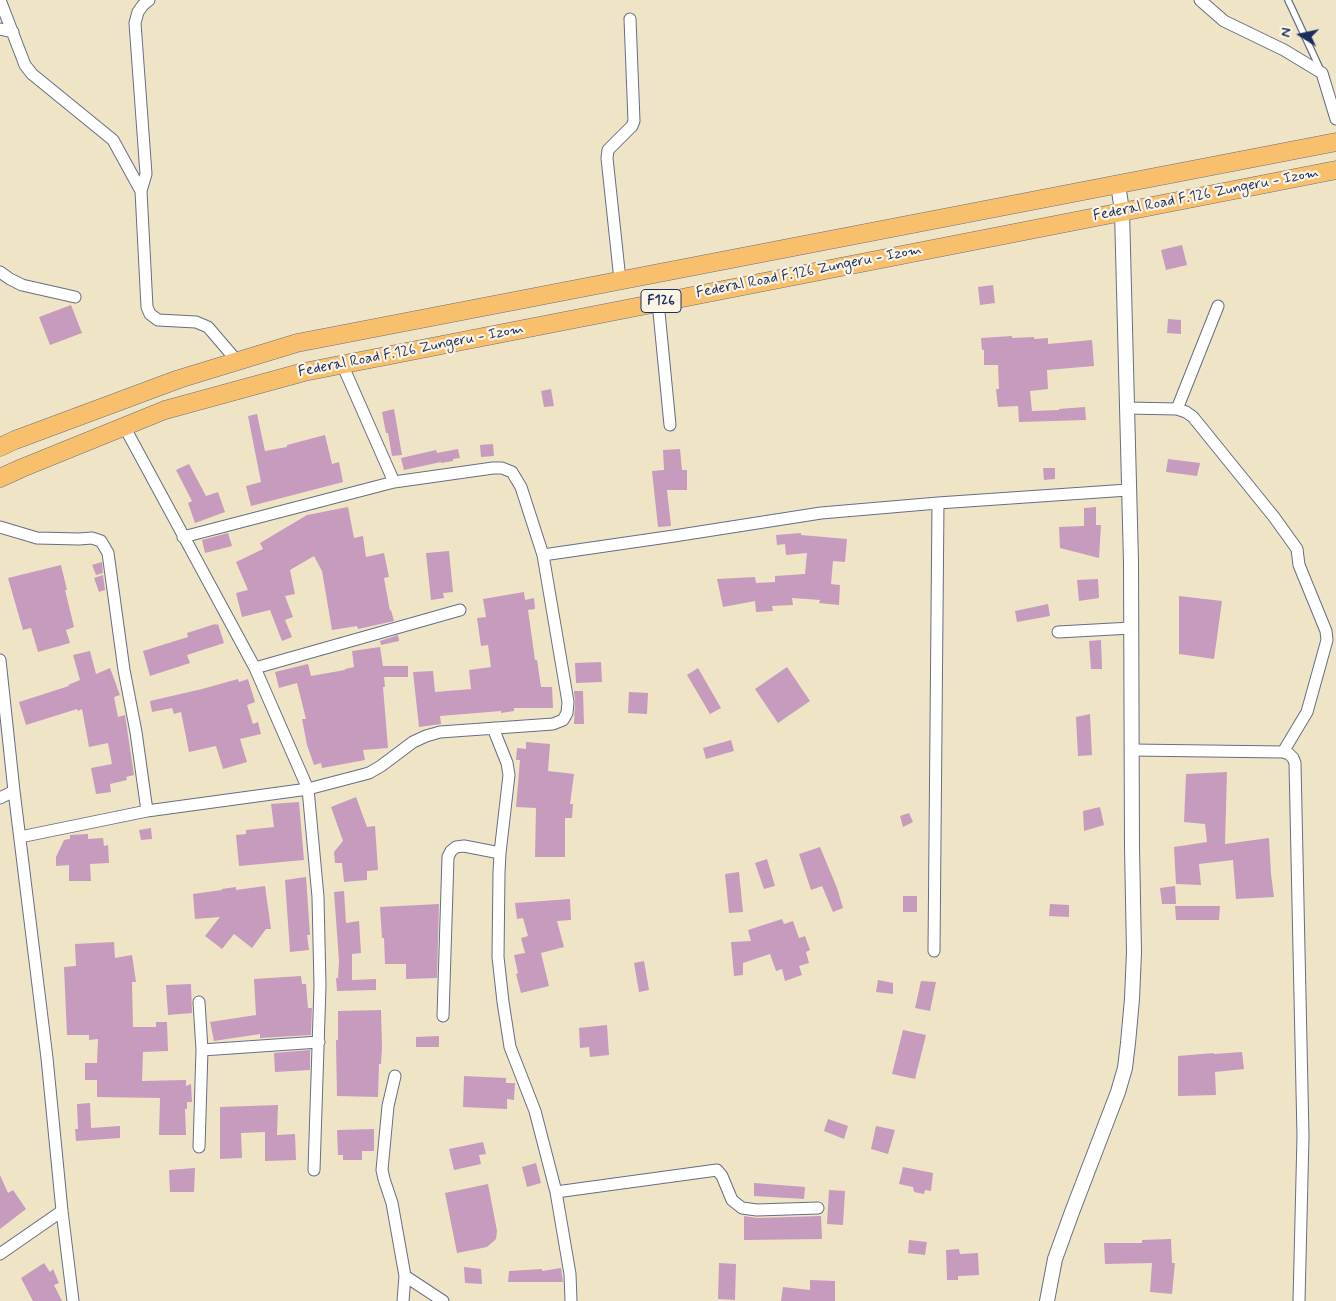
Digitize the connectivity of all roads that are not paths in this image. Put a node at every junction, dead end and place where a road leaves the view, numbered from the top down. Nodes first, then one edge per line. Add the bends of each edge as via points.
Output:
1 (0, 0) edge
2 (149, 0) edge
3 (1200, 0) edge
4 (1288, 0) edge
5 (630, 19) dead end
6 (0, 30) edge
7 (13, 32) junction
8 (1322, 73) junction
9 (1336, 119) edge
10 (1336, 142) edge
11 (1336, 170) edge
12 (1118, 184) junction
13 (141, 191) junction
14 (1122, 211) junction
15 (0, 272) edge
16 (620, 280) junction
17 (75, 298) dead end
18 (658, 302) junction
19 (1218, 306) dead end
20 (476, 308) junction
21 (482, 337) junction
22 (238, 361) junction
23 (342, 364) junction
24 (1127, 408) junction
25 (1177, 409) junction
26 (670, 425) dead end
27 (124, 426) junction
28 (0, 447) edge
29 (0, 478) edge
30 (394, 482) junction
31 (1128, 490) junction
32 (938, 503) junction
33 (0, 527) edge
34 (183, 536) junction
35 (543, 554) junction
36 (460, 610) dead end
37 (1131, 628) junction
38 (1058, 632) dead end
39 (0, 660) edge
40 (255, 668) junction
41 (493, 728) junction
42 (1132, 750) junction
43 (1284, 752) junction
44 (308, 789) junction
45 (14, 791) junction
46 (0, 798) edge
47 (147, 811) junction
48 (20, 837) junction
49 (500, 853) junction
50 (934, 951) dead end
51 (199, 1002) dead end
52 (443, 1016) dead end
53 (319, 1042) junction
54 (202, 1050) junction
55 (395, 1076) dead end
56 (199, 1147) dead end
57 (314, 1170) dead end
58 (556, 1192) junction
59 (818, 1208) dead end
60 (62, 1211) junction
61 (0, 1254) edge
62 (405, 1276) junction
63 (73, 1301) edge
64 (403, 1301) edge
65 (443, 1301) edge
66 (571, 1301) edge
67 (1047, 1301) edge
68 (1299, 1301) edge

1 - 7 street
2 - 13 street via 138,12 135,23 146,174
3 - 8 street via 1224,21 1284,50
4 - 8 lane
5 - 16 street via 634,121 608,150 607,158
6 - 7 street
7 - 13 street via 25,65 32,74 113,140
8 - 9 street
10 - 12 main road, Federal Road F.126 Zungeru - Izom / F126
11 - 14 main road, Federal Road F.126 Zungeru - Izom / F126
12 - 14 street
12 - 16 main road, Federal Road F.126 Zungeru - Izom / F126
13 - 22 street via 150,314 158,320 196,322 208,327
14 - 18 main road, Federal Road F.126 Zungeru - Izom / F126
14 - 24 street
15 - 17 street via 22,285
16 - 20 main road, Federal Road F.126 Zungeru - Izom / F126
18 - 21 main road, Federal Road F.126 Zungeru - Izom / F126
18 - 26 street
19 - 25 street
20 - 21 main road
20 - 22 main road, Federal Road F.126 Zungeru - Izom / F126 via 297,343
21 - 23 main road, Federal Road F.126 Zungeru - Izom / F126
22 - 28 main road, Federal Road F.126 Zungeru - Izom / F126 via 179,379
23 - 27 main road, Federal Road F.126 Zungeru - Izom / F126 via 165,410
23 - 30 street
24 - 25 street
24 - 31 street
25 - 43 street via 1193,417 1297,549 1299,564 1326,631 1325,649 1309,708
27 - 29 main road, Federal Road F.126 Zungeru - Izom / F126
27 - 34 street
30 - 34 street
30 - 35 street via 494,468 512,472 521,487
31 - 32 street
31 - 37 street
32 - 35 street via 821,513
32 - 50 street
33 - 47 street via 37,538 92,538 101,541 108,552
34 - 40 street
35 - 41 street via 568,702 567,713 563,720 553,724
36 - 40 street
37 - 38 street
37 - 42 street
39 - 45 street
40 - 44 street
41 - 44 street via 426,736 369,773
41 - 49 street via 508,763 509,775
42 - 43 street
42 - 67 street via 1134,952 1126,1060 1118,1092 1055,1259
43 - 68 street via 1295,763 1302,1136
44 - 47 street
44 - 53 street via 318,897
45 - 46 street
45 - 48 street
47 - 48 street
48 - 60 street
49 - 52 street via 464,846 456,847 448,858
49 - 58 street via 498,957 510,1047 535,1111
51 - 54 street
53 - 54 street
53 - 57 street
54 - 56 street
55 - 62 street via 388,1106 382,1170 392,1203
58 - 59 street via 716,1170 732,1200 742,1208
58 - 66 street via 570,1274
60 - 61 street
60 - 63 street
62 - 64 street
62 - 65 street

